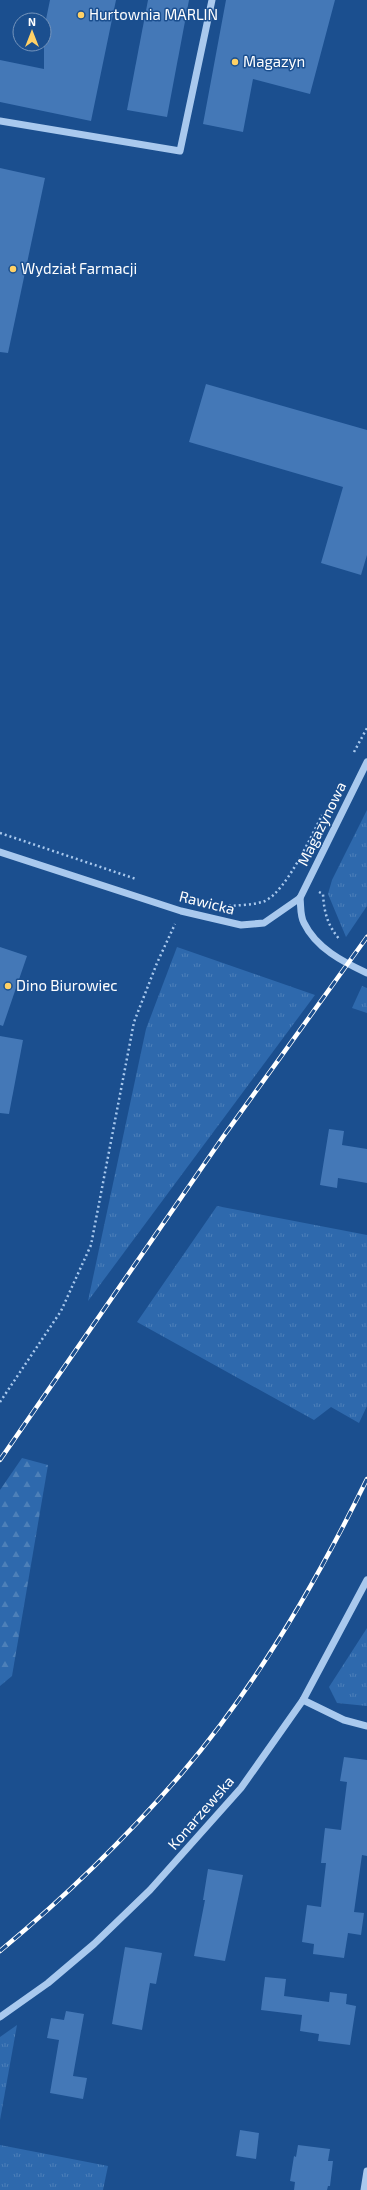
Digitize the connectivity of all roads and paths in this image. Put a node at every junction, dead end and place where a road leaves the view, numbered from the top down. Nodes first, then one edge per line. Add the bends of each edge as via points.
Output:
1 (212, 0) edge
2 (0, 121) edge
3 (367, 728) edge
4 (353, 755) dead end
5 (367, 762) edge
6 (324, 811) dead end
7 (0, 833) edge
8 (0, 852) edge
9 (288, 877) junction
10 (138, 879) dead end
11 (306, 886) junction
12 (300, 898) junction
13 (224, 906) dead end
14 (181, 911) junction
15 (342, 942) dead end
16 (367, 973) edge
17 (0, 1402) edge
18 (367, 1580) edge
19 (303, 1700) junction
20 (367, 1726) edge
21 (0, 2018) edge
22 (367, 2171) edge
23 (364, 2190) edge

1 - 2 street via 180,151
3 - 4 path
5 - 11 street, Magazynowa
6 - 9 path
7 - 10 path
8 - 14 street, Rawicka
9 - 11 path
9 - 13 path via 266,900
11 - 12 street, Magazynowa
11 - 15 path via 323,894 325,915 332,931
12 - 14 street, Rawicka via 264,923 241,925
12 - 16 street via 303,922 316,941 348,964
14 - 17 path via 134,1022 91,1245 62,1311
18 - 19 street, Konarzewska
19 - 20 street via 344,1720
19 - 21 street, Konarzewska via 241,1788 150,1890 94,1944 48,1983
22 - 23 street

